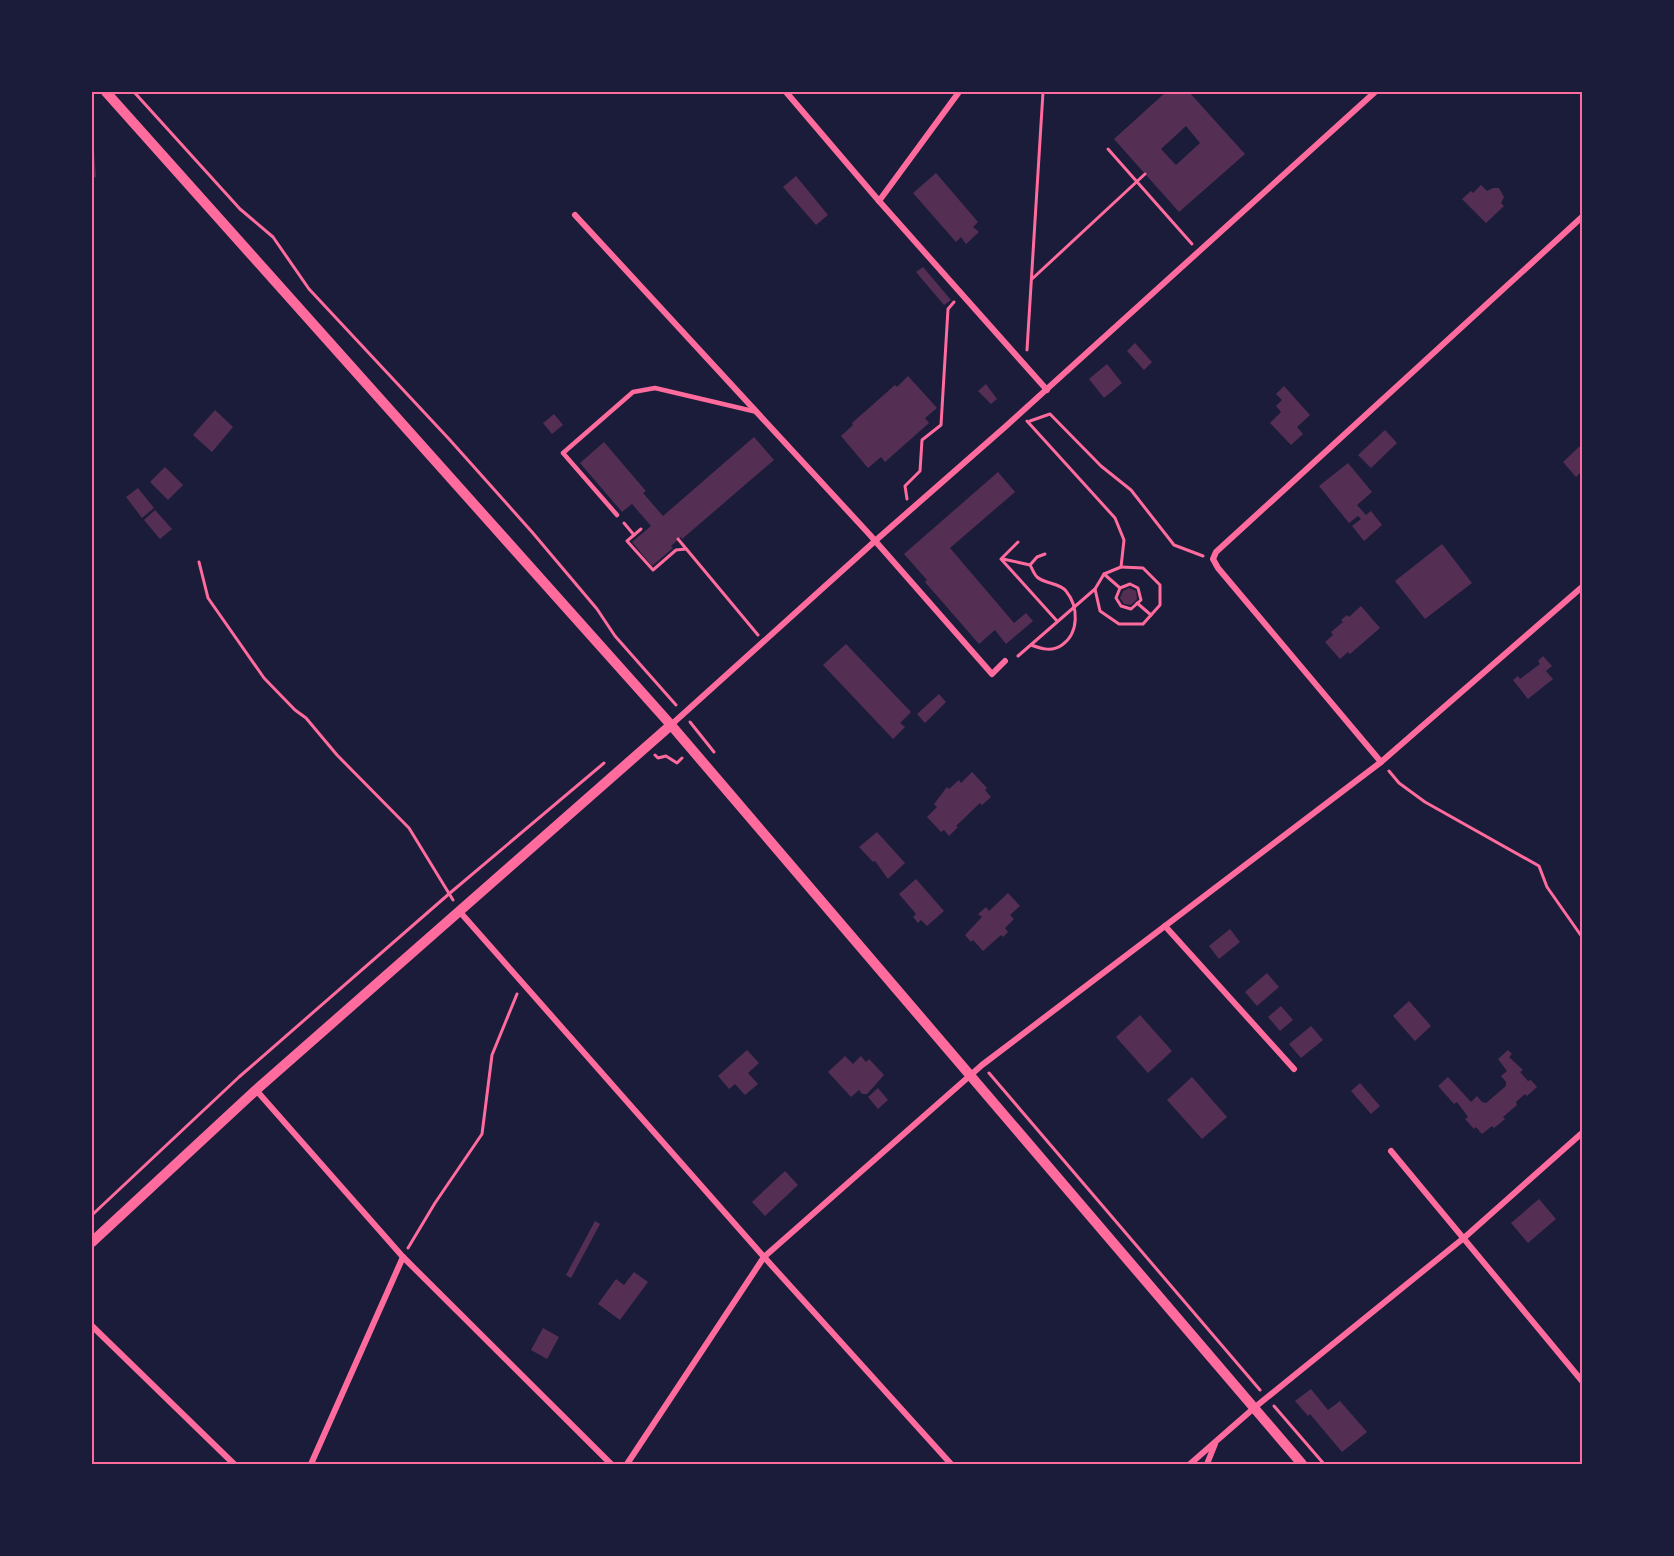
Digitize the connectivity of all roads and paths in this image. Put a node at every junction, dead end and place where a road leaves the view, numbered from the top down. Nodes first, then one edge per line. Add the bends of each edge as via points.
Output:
1 (106, 92) edge
2 (134, 92) edge
3 (786, 92) edge
4 (959, 92) edge
5 (1043, 92) edge
6 (1375, 92) edge
7 (1108, 149) dead end
8 (1145, 174) dead end
9 (1137, 182) junction
10 (879, 201) junction
11 (574, 215) dead end
12 (1582, 218) edge
13 (1199, 251) junction
14 (1032, 279) junction
15 (962, 294) junction
16 (1026, 367) junction
17 (1047, 390) junction
18 (757, 412) junction
19 (1020, 413) junction
20 (1028, 422) junction
21 (907, 500) dead end
22 (616, 515) joint
23 (641, 529) dead end
24 (634, 535) junction
25 (678, 539) dead end
26 (875, 541) junction
27 (1018, 542) dead end
28 (686, 549) junction
29 (1045, 554) dead end
30 (1002, 559) junction
31 (1213, 559) junction
32 (199, 562) dead end
33 (1030, 565) junction
34 (1121, 567) junction
35 (1104, 574) junction
36 (1582, 587) edge
37 (1119, 588) junction
38 (1095, 589) junction
39 (1137, 603) junction
40 (1074, 605) junction
41 (1151, 615) junction
42 (1057, 621) junction
43 (763, 641) junction
44 (1031, 645) junction
45 (1018, 656) dead end
46 (1005, 661) dead end
47 (651, 701) junction
48 (671, 724) junction
49 (611, 757) dead end
50 (658, 758) dead end
51 (1381, 762) junction
52 (677, 763) dead end
53 (450, 893) junction
54 (460, 912) junction
55 (1166, 926) junction
56 (1582, 937) edge
57 (522, 982) junction
58 (982, 1065) junction
59 (1294, 1069) dead end
60 (970, 1075) junction
61 (256, 1090) junction
62 (1582, 1132) edge
63 (1391, 1151) dead end
64 (92, 1215) edge
65 (1465, 1237) junction
66 (92, 1242) edge
67 (403, 1257) junction
68 (764, 1257) junction
69 (92, 1326) edge
70 (1582, 1381) edge
71 (1267, 1398) junction
72 (1254, 1408) junction
73 (1216, 1441) junction
74 (234, 1464) edge
75 (311, 1464) edge
76 (611, 1464) edge
77 (627, 1464) edge
78 (951, 1464) edge
79 (1190, 1464) edge
80 (1207, 1464) edge
81 (1302, 1464) edge
82 (1323, 1464) edge

1 - 47 street
2 - 47 path via 240,208 273,237 309,290 449,439 597,609 615,636 663,689
3 - 10 street
4 - 10 street
5 - 14 path
6 - 13 street
7 - 9 path
8 - 9 path
9 - 13 path
9 - 14 path
10 - 15 street
11 - 18 street
12 - 31 street via 1216,552
13 - 17 street
14 - 16 path
15 - 16 street
15 - 21 path via 948,309 941,425 922,440 920,471 905,486
16 - 17 street
17 - 19 street
18 - 22 lane via 655,387 633,392 563,453
18 - 26 street
19 - 20 path
19 - 26 street
20 - 31 path via 1050,414 1101,466 1131,490 1174,545
20 - 34 path via 1116,518 1124,540
22 - 24 path
23 - 24 path
24 - 28 path via 627,541 653,570 676,550
25 - 28 path
26 - 43 street
26 - 46 street via 992,674
27 - 30 path
28 - 43 path
29 - 33 path
30 - 33 path
30 - 42 path
31 - 51 street
32 - 53 path via 208,598 264,678 409,828
33 - 40 path via 1037,577 1065,590
34 - 35 path
34 - 41 path via 1143,568 1160,585 1160,605
35 - 37 path
35 - 38 path
36 - 51 street
37 - 39 path via 1130,584 1138,588 1141,600
37 - 39 path via 1116,598 1121,606 1131,609
38 - 40 path
38 - 41 path via 1100,611 1119,624 1143,624
39 - 41 path
40 - 42 path
40 - 44 path via 1076,624 1070,639 1058,648 1043,650
42 - 44 path
43 - 48 street
44 - 45 path
47 - 48 street
48 - 54 street
48 - 60 street
49 - 53 path
50 - 52 path via 666,756
51 - 55 street
51 - 56 path via 1400,783 1453,819 1539,866 1548,887
53 - 54 path
53 - 64 path via 239,1077
54 - 57 street
54 - 61 street
55 - 58 street
55 - 59 street
57 - 67 path via 492,1055 482,1134
57 - 68 street
58 - 60 street
58 - 71 path
60 - 68 street
60 - 72 street
61 - 66 street
61 - 67 street
62 - 65 street
63 - 65 street
65 - 70 street
65 - 71 street
67 - 75 street
67 - 76 street
68 - 77 street
68 - 78 street
69 - 74 street
71 - 72 street
71 - 82 path
72 - 73 street
72 - 81 street
73 - 79 street
73 - 80 street

